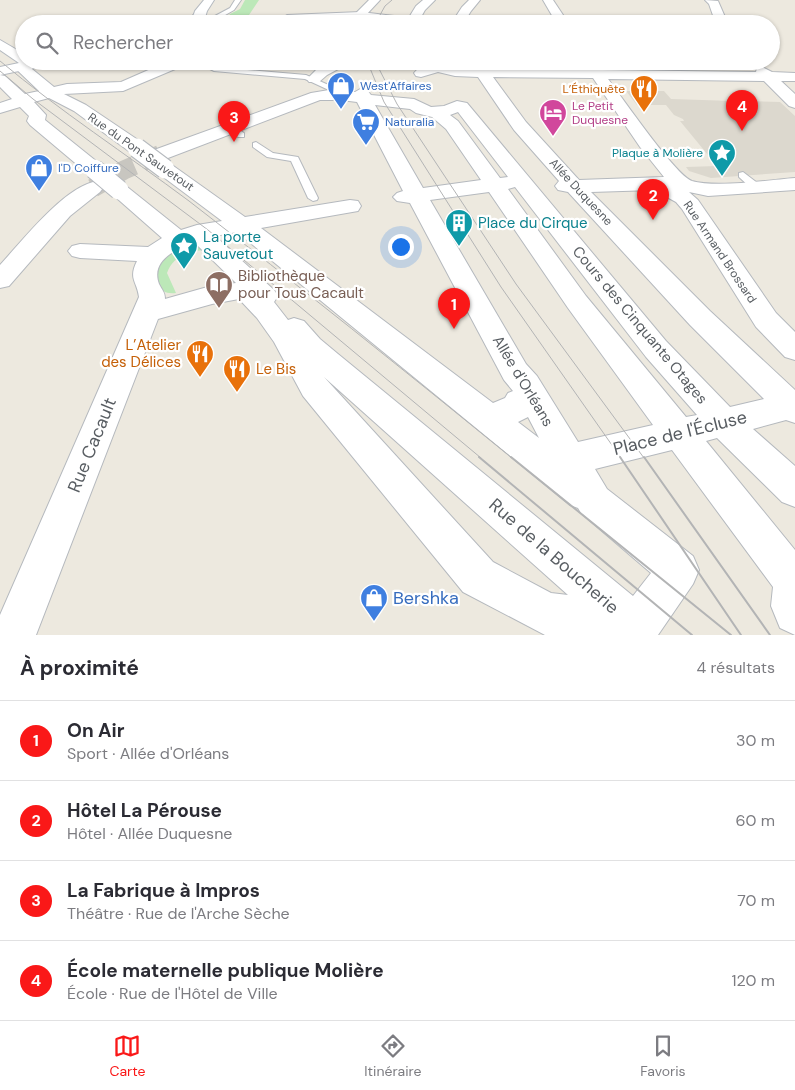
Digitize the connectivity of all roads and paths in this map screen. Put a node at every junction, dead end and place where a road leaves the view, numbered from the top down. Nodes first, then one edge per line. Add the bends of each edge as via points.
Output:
1 (209, 0) edge
2 (238, 0) edge
3 (375, 0) edge
4 (475, 0) edge
5 (548, 0) edge
6 (699, 0) edge
7 (711, 1) edge
8 (436, 4) edge
9 (197, 15) edge
10 (222, 15) edge
11 (362, 15) edge
12 (416, 15) edge
13 (462, 15) edge
14 (557, 15) edge
15 (718, 15) edge
16 (0, 44) edge
17 (15, 54) edge
18 (15, 66) edge
19 (23, 70) edge
20 (161, 70) edge
21 (214, 70) dead end
22 (326, 70) edge
23 (471, 70) edge
24 (480, 70) edge
25 (593, 70) edge
26 (631, 70) edge
27 (761, 70) edge
28 (0, 71) edge
29 (768, 77) junction
30 (795, 77) edge
31 (314, 78) junction
32 (0, 79) edge
33 (436, 86) edge
34 (46, 87) junction
35 (358, 95) junction
36 (22, 100) junction
37 (795, 103) edge
38 (0, 108) edge
39 (256, 146) dead end
40 (163, 161) junction
41 (94, 178) junction
42 (668, 183) junction
43 (795, 184) edge
44 (518, 186) junction
45 (574, 186) junction
46 (410, 196) junction
47 (313, 198) dead end
48 (350, 206) dead end
49 (242, 224) junction
50 (176, 242) junction
51 (80, 251) dead end
52 (0, 280) edge
53 (146, 314) junction
54 (700, 318) joint
55 (795, 348) edge
56 (519, 402) dead end
57 (794, 407) edge
58 (490, 420) junction
59 (723, 422) junction
60 (678, 434) junction
61 (570, 460) junction
62 (795, 490) edge
63 (594, 502) junction
64 (795, 591) edge
65 (640, 631) edge
66 (14, 635) edge

1 - 9 street
2 - 10 lane
3 - 11 street
4 - 13 street
5 - 14 street
6 - 7 street
7 - 15 street
8 - 12 street via 420,8
16 - 17 street
18 - 28 street
19 - 34 street, Rue du Pont Sauvetout
20 - 34 street via 123,86
21 - 31 lane
22 - 31 street
23 - 33 street
24 - 45 street, Allée Duquesne via 520,126
25 - 42 street, Rue Armand Brossard via 646,142
26 - 29 street
27 - 29 street
29 - 30 street
29 - 37 street
31 - 35 lane
32 - 36 street
33 - 35 street via 396,104
33 - 44 street, Cours des Cinquante Otages via 476,122
33 - 60 street, Cours des Cinquante Otages via 452,124 577,302
34 - 36 street
34 - 40 street, Rue du Pont Sauvetout, bridge via 137,148
35 - 40 street via 316,96
35 - 46 street, Allée d'Orléans via 367,107
36 - 38 street
36 - 41 street via 38,116 36,121
39 - 47 lane via 270,155 295,159
40 - 49 street, Rue du Pont Sauvetout
41 - 50 street, bridge via 119,190
41 - 52 street
42 - 43 street via 708,190 750,181
42 - 45 street
42 - 55 street, Rue Armand Brossard via 690,205 766,320
44 - 45 street
44 - 46 street
44 - 59 street, Cours des Cinquante Otages
45 - 54 street, Allée Duquesne
46 - 61 street, Allée d'Orléans
48 - 49 street
49 - 50 street
49 - 58 street
50 - 51 street
50 - 53 street, Rue Cacault via 146,269 146,284 152,291
50 - 65 street, Rue de la Boucherie via 249,280 310,347
53 - 65 street, Rue de la Boucherie via 211,295 244,290 273,317 297,353 314,387 478,577 547,614
53 - 66 street, Rue Cacault
54 - 57 street, Place de l'Écluse
56 - 58 street, Allée d'Orléans via 521,405
57 - 59 street, Place de l'Écluse
58 - 63 street
59 - 60 street, Place de l'Écluse
59 - 62 street, Cours des Cinquante Otages
60 - 61 street, Place de l'Écluse
60 - 64 street, Cours des Cinquante Otages
61 - 63 street, Allée d'Orléans
63 - 65 street, Allée d'Orléans via 679,570

